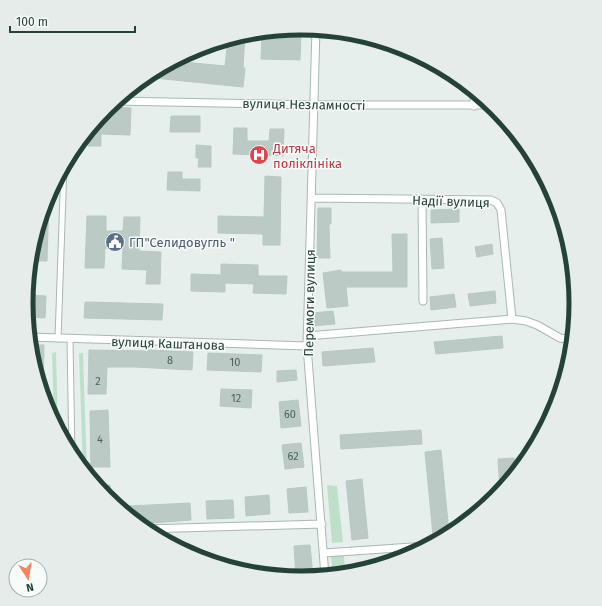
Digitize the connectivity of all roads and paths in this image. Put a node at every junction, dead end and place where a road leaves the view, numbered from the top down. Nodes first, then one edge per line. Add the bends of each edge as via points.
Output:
1 (316, 36) edge
2 (474, 99) edge
3 (125, 101) edge
4 (314, 105) junction
5 (474, 106) junction
6 (482, 106) edge
7 (64, 179) edge
8 (312, 198) junction
9 (422, 199) junction
10 (423, 300) dead end
11 (512, 319) junction
12 (307, 336) junction
13 (35, 338) edge
14 (58, 339) junction
15 (567, 339) edge
16 (70, 340) junction
17 (307, 346) junction
18 (72, 442) edge
19 (322, 524) junction
20 (156, 529) edge
21 (412, 547) edge
22 (324, 553) junction
23 (325, 570) edge

1 - 4 street, Перемоги вулиця
2 - 5 street
3 - 4 street, вулиця Незламності
4 - 5 street, вулиця Незламності
4 - 8 street, Перемоги вулиця
5 - 6 street, вулиця Незламності
7 - 14 street
8 - 9 street, Надії вулиця
8 - 12 street, Перемоги вулиця
9 - 10 street
9 - 11 street, Надії вулиця via 491,200 497,203 501,210
11 - 12 street
11 - 15 street via 537,325
12 - 17 street, Перемоги вулиця
13 - 14 street, вулиця Каштанова
14 - 16 street, вулиця Каштанова
16 - 17 street, вулиця Каштанова
16 - 18 street
17 - 19 street, Перемоги вулиця
19 - 20 street
19 - 22 street, Перемоги вулиця
21 - 22 street
22 - 23 street, Перемоги вулиця

